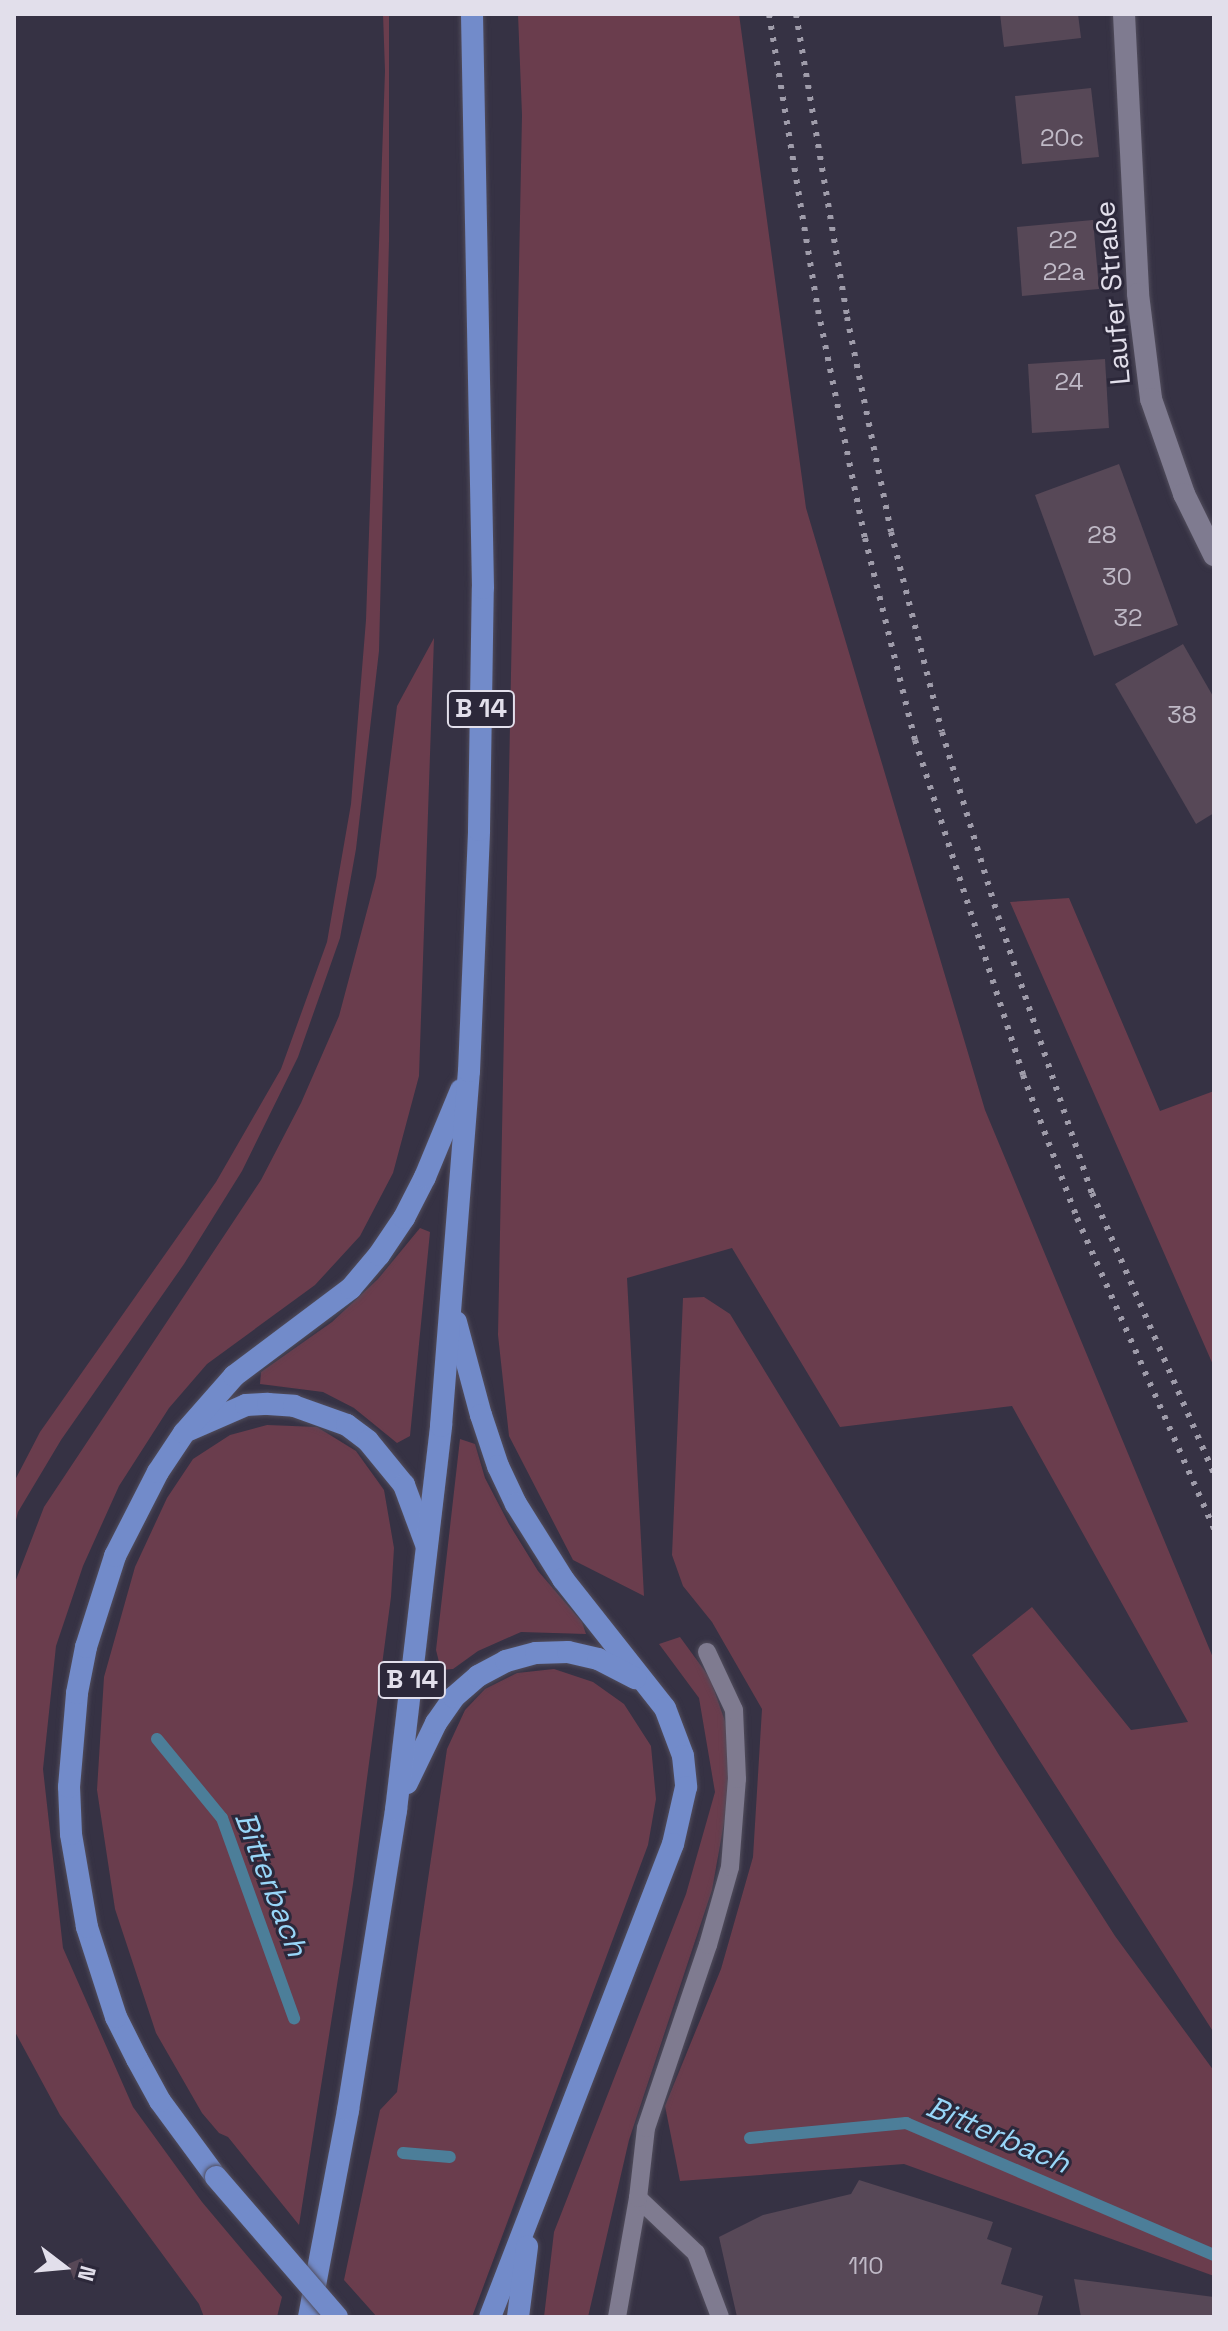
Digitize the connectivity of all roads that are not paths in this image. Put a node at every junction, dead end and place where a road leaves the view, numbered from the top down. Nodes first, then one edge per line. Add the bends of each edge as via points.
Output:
1 (472, 14) edge
2 (1124, 14) edge
3 (1214, 555) edge
4 (469, 1071) junction
5 (452, 1306) junction
6 (184, 1433) junction
7 (428, 1550) junction
8 (707, 1652) dead end
9 (652, 1692) junction
10 (396, 1810) junction
11 (638, 2198) junction
12 (533, 2206) junction
13 (309, 2317) edge
14 (337, 2317) edge
15 (490, 2317) edge
16 (518, 2317) edge
17 (617, 2317) edge
18 (720, 2317) edge

1 - 4 main road, B 14 via 483,588
2 - 3 street, Laufer Straße via 1138,294 1151,399 1184,494
4 - 5 main road, B 14
4 - 6 main road via 425,1177 379,1255 351,1288 234,1376
5 - 7 main road, B 14
5 - 9 main road via 481,1415 516,1504 563,1579
6 - 7 main road via 226,1412 268,1404 294,1406 347,1425 368,1441 404,1485
6 - 14 main road, bridge via 135,1514 99,1601 77,1693 71,1834 87,1927 116,2017 160,2101 216,2177
7 - 10 main road, B 14
8 - 11 lane via 734,1710 737,1779 730,1867 646,2128
9 - 10 main road via 628,1672 583,1656 536,1653 506,1661 454,1697 428,1737
9 - 12 main road via 665,1708 683,1756 682,1815
10 - 13 main road, B 14
11 - 17 lane
11 - 18 lane via 696,2253
12 - 15 main road
12 - 16 main road

